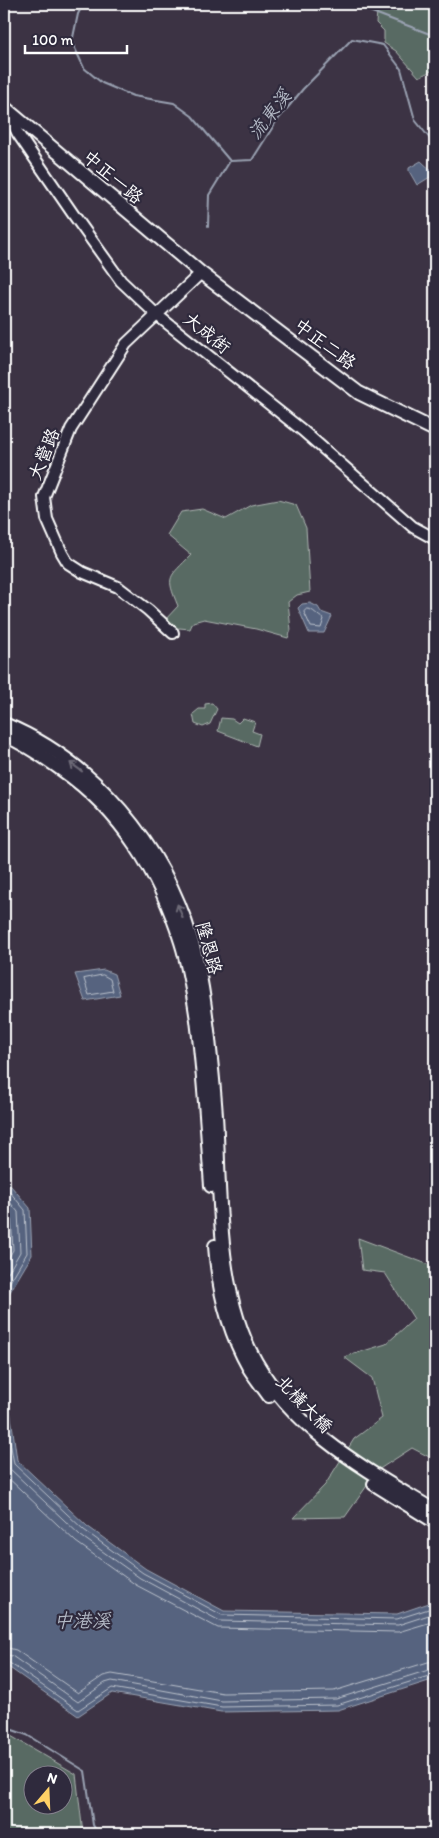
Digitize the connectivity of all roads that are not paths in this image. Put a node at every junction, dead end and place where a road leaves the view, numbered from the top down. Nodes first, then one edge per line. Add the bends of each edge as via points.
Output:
1 (4, 108) edge
2 (201, 273) junction
3 (157, 315) junction
4 (435, 430) edge
5 (435, 539) edge
6 (173, 633) dead end
7 (4, 724) edge
8 (4, 735) edge
9 (198, 992) junction
10 (220, 1258) junction
11 (435, 1511) edge
12 (435, 1522) edge

1 - 2 main road, 中正一路
1 - 3 street, 大成街 via 18,134 121,281
2 - 3 street, 大營路
2 - 4 main road, 中正二路 via 359,393
3 - 5 street, 大成街 via 302,430 413,528
3 - 6 street, 大營路 via 126,344 71,429 44,497 47,519 68,563 118,587
9 -> 7 main road, 隆恩路 via 191,939 172,891 137,831 111,798 82,772 51,749
8 - 9 main road, 隆恩路 via 45,758 75,780 104,805 130,838 148,864 163,895
9 - 10 main road, 隆恩路
10 - 11 main road, 北橫大橋 via 240,1326 255,1361 282,1400 335,1449
10 - 12 main road, 北橫大橋 via 220,1286 231,1329 249,1368 277,1407 319,1447

